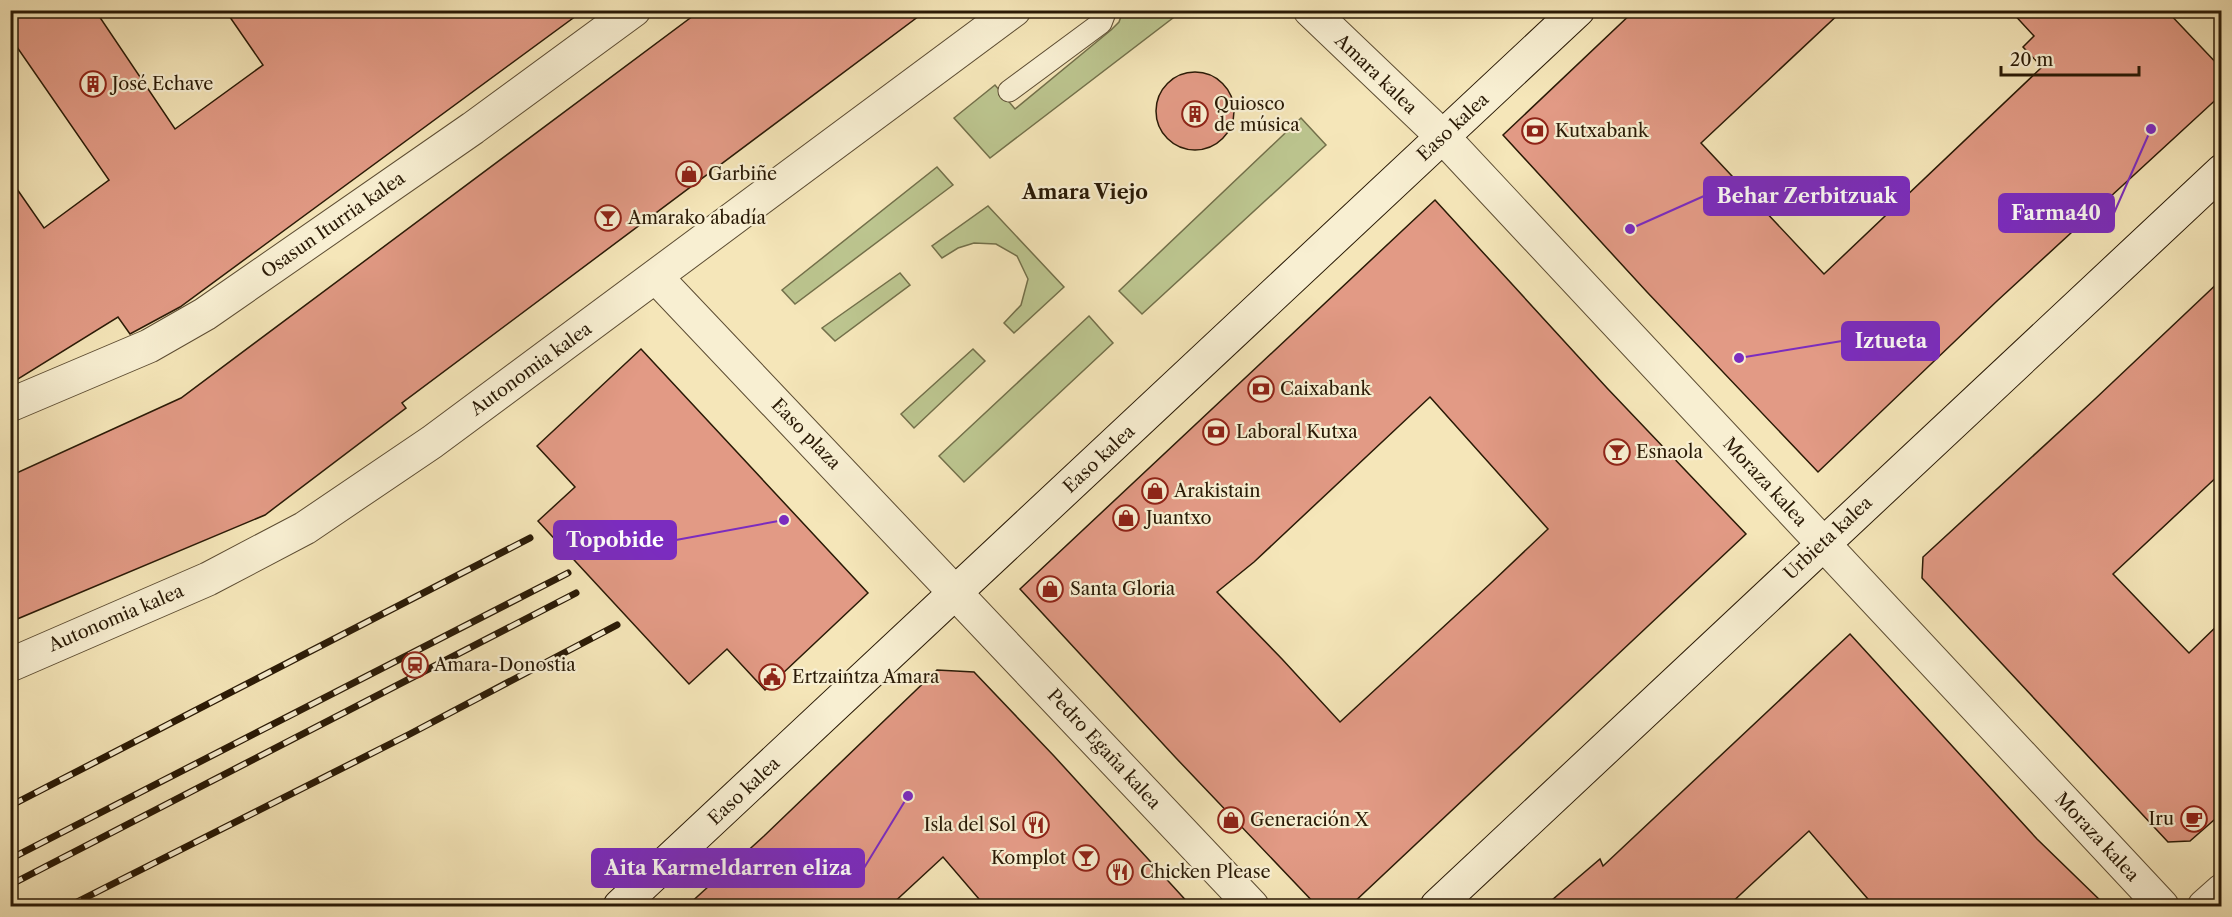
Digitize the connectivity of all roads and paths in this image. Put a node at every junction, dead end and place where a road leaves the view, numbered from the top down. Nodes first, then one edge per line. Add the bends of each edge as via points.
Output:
1 (634, 10) edge
2 (1014, 10) edge
3 (1106, 10) edge
4 (1310, 10) edge
5 (1578, 10) edge
6 (1009, 91) dead end
7 (1443, 137) junction
8 (2222, 171) edge
9 (656, 277) junction
10 (10, 405) edge
11 (1822, 543) junction
12 (956, 592) junction
13 (10, 665) edge
14 (2222, 891) edge
15 (620, 906) edge
16 (1252, 906) edge
17 (1437, 906) edge
18 (2162, 906) edge
19 (2204, 906) edge

1 - 10 street, Osasun Iturria kalea via 473,128 205,314 149,346
2 - 9 street, Autonomia kalea
3 - 6 lane via 1101,23
4 - 7 street, Amara kalea
5 - 7 street, Easo kalea
7 - 11 street, Moraza kalea
7 - 12 street, Easo kalea
8 - 11 street, Urbieta kalea
9 - 12 street, Easo plaza
9 - 13 street, Autonomia kalea via 432,442 305,528 208,579
11 - 17 street, Urbieta kalea
11 - 18 street, Moraza kalea
12 - 15 street, Easo kalea
12 - 16 street, Pedro Egaña kalea
14 - 19 street

